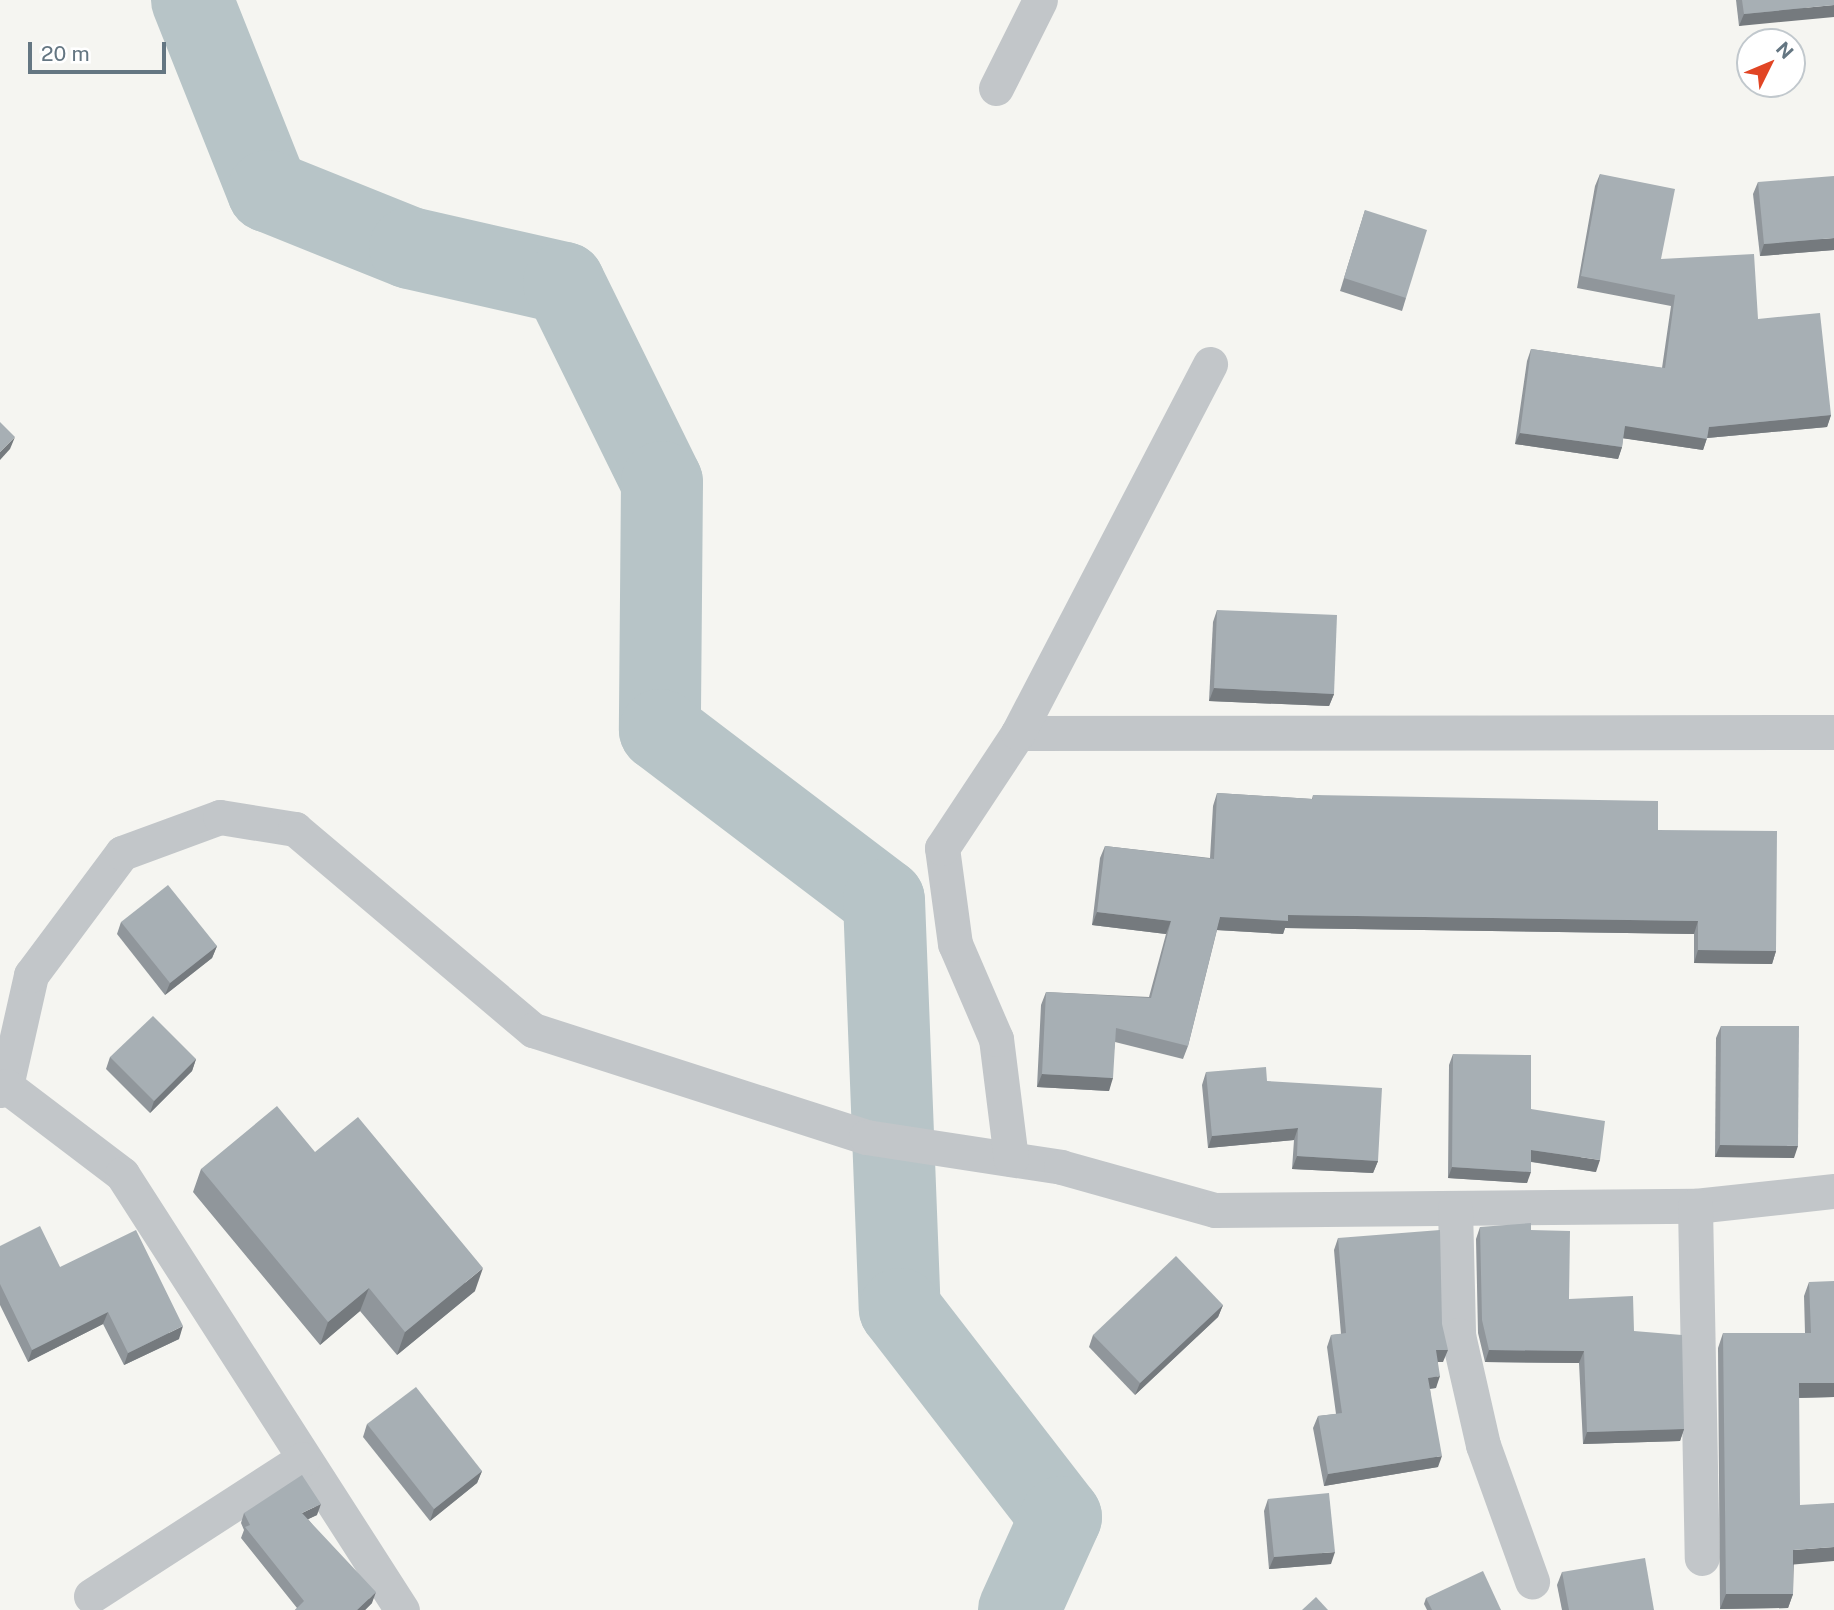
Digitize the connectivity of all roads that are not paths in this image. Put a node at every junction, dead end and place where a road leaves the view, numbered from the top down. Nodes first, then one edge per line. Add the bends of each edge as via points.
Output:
1 (1040, 0) edge
2 (996, 88) dead end
3 (1210, 364) dead end
4 (1834, 732) edge
5 (1018, 733) junction
6 (3, 1088) edge
7 (1012, 1159) junction
8 (1834, 1191) edge
9 (1695, 1206) junction
10 (1455, 1208) junction
11 (303, 1459) junction
12 (1702, 1558) dead end
13 (1532, 1581) dead end
14 (91, 1596) dead end
15 (402, 1610) edge

1 - 2 street
3 - 5 street
4 - 5 street
5 - 7 street via 942,848 955,944 996,1039
6 - 7 street via 31,975 122,853 220,817 296,829 533,1030 866,1137
6 - 11 street via 122,1174
7 - 10 street via 1061,1167 1215,1210
8 - 9 street
9 - 10 street
9 - 12 street
10 - 13 street via 1458,1335 1483,1445
11 - 14 street
11 - 15 street

